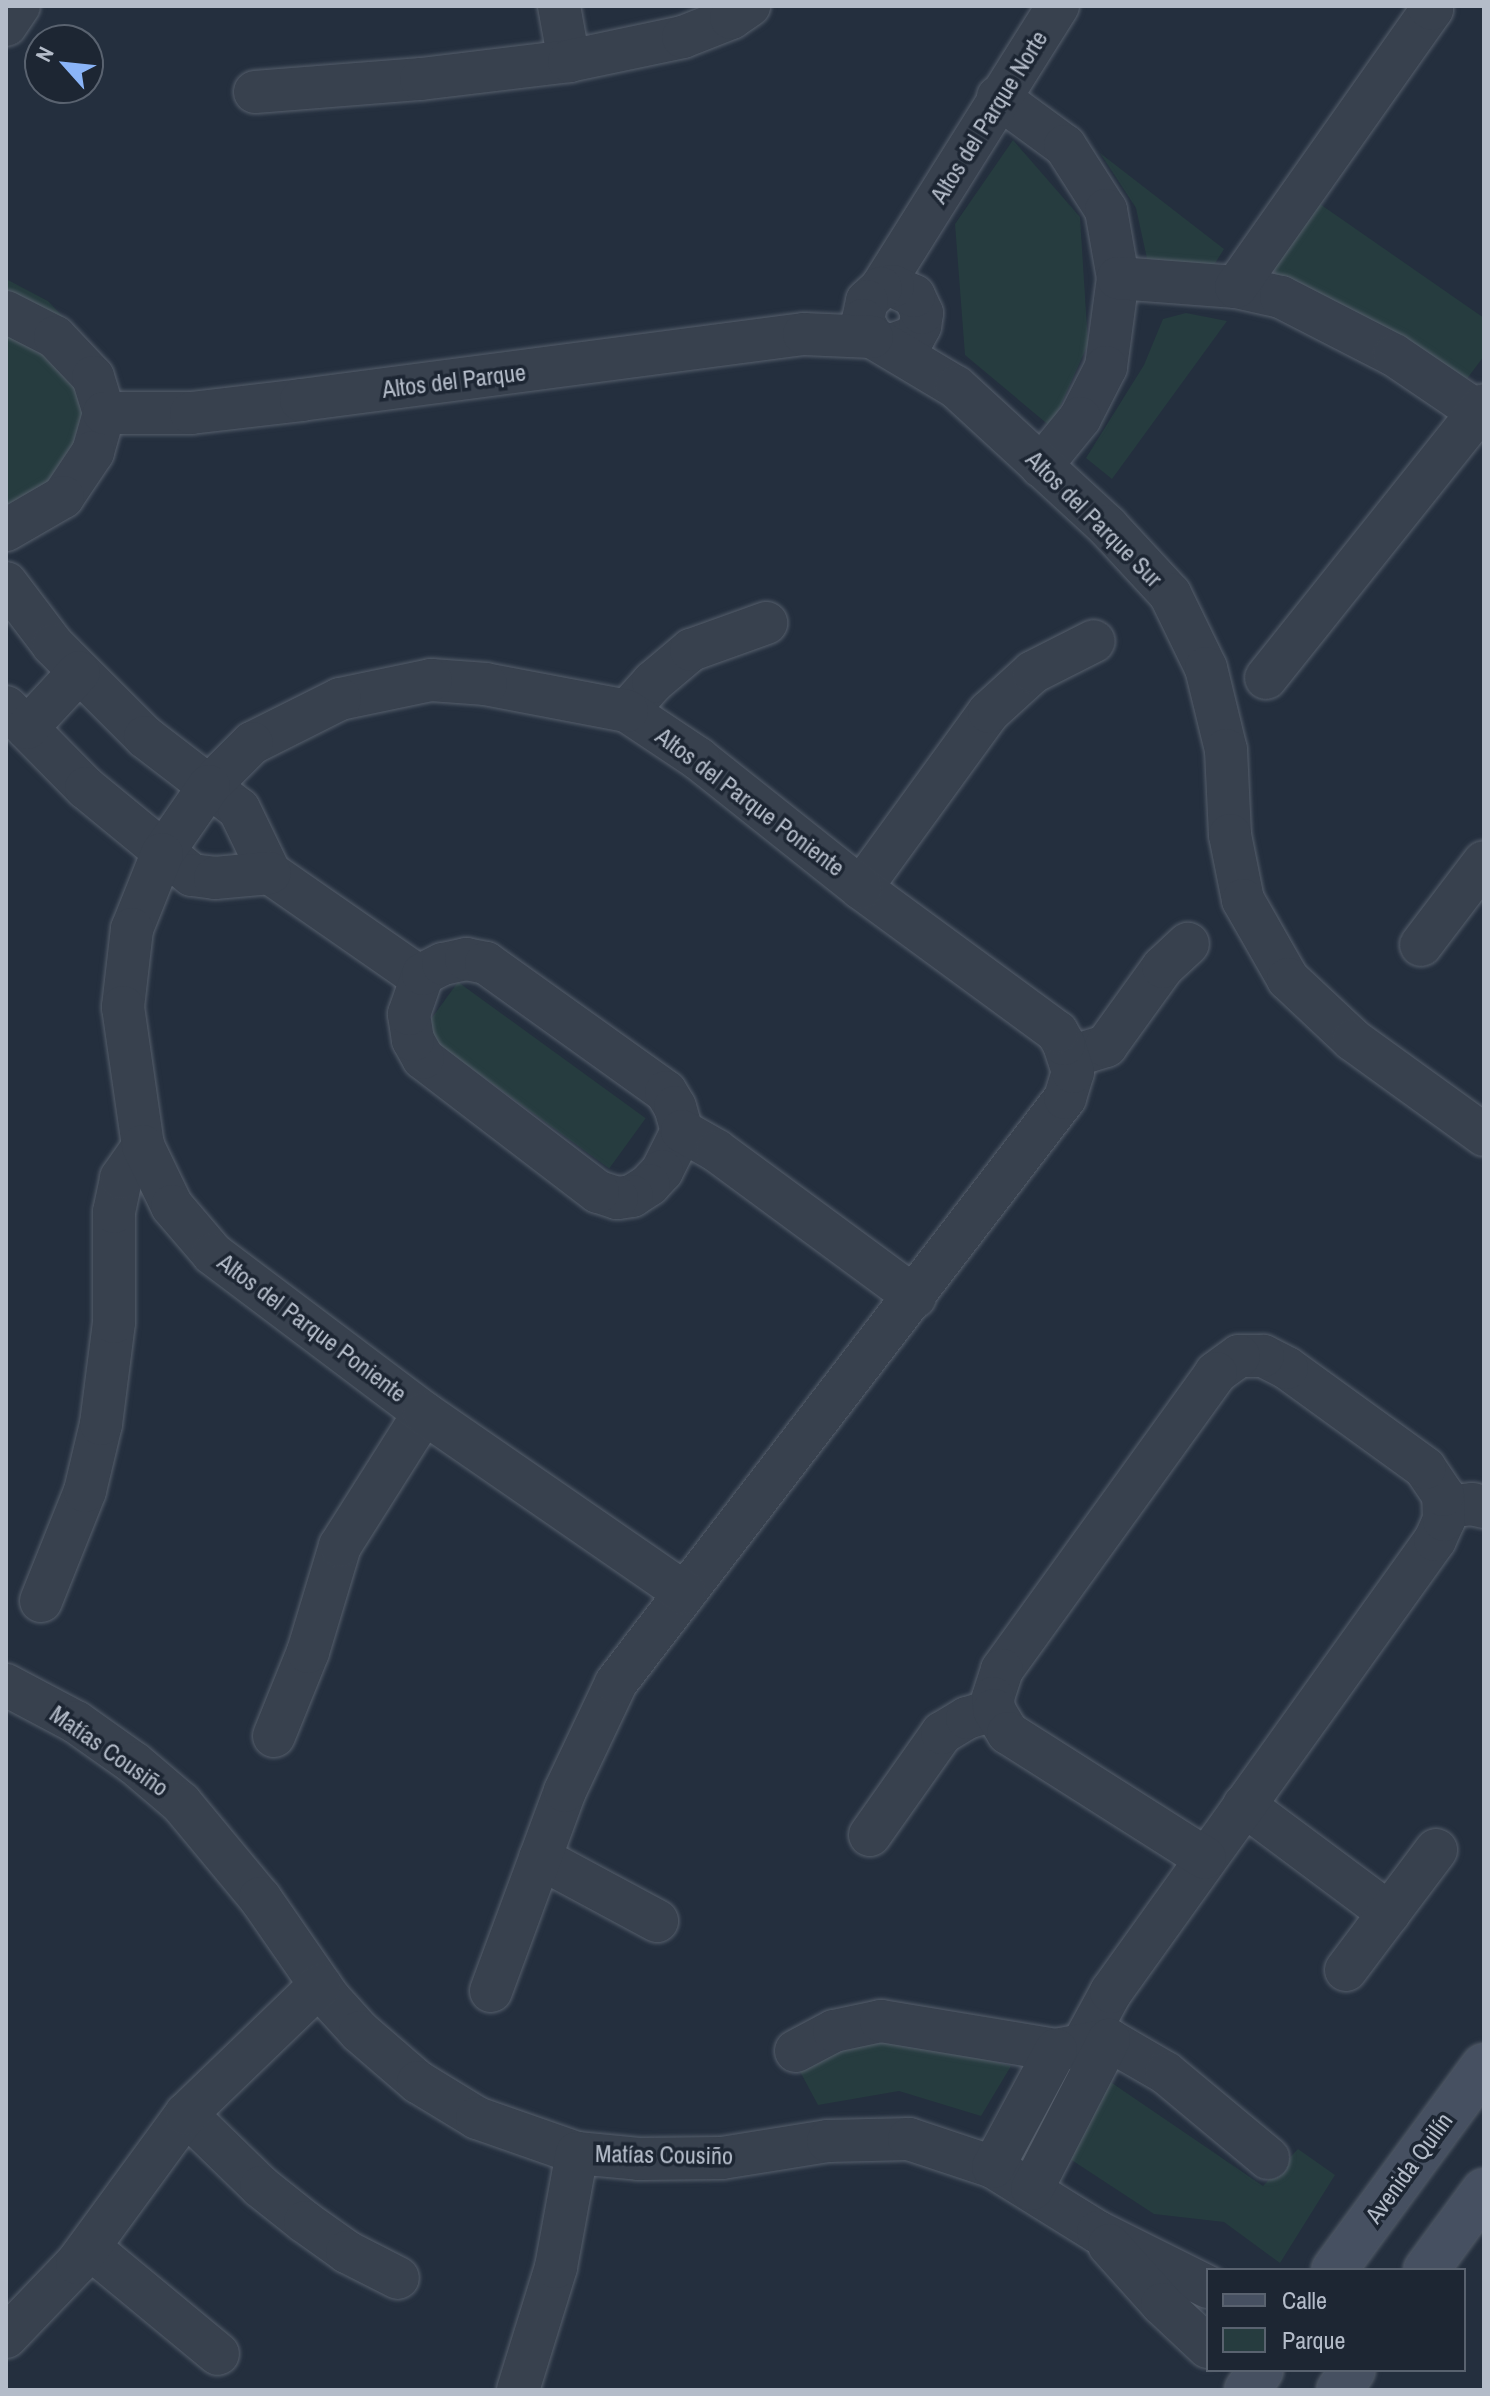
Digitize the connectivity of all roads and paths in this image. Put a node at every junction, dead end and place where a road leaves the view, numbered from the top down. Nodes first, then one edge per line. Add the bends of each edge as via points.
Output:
1 (19, 6) edge
2 (559, 6) edge
3 (749, 6) edge
4 (1058, 6) edge
5 (1428, 6) edge
6 (6, 25) edge
7 (569, 61) junction
8 (255, 92) dead end
9 (998, 97) junction
10 (1118, 278) junction
11 (1236, 287) junction
12 (6, 312) edge
13 (891, 316) junction
14 (1482, 411) edge
15 (104, 413) junction
16 (1041, 466) junction
17 (6, 530) edge
18 (6, 583) edge
19 (766, 623) dead end
20 (1094, 641) dead end
21 (79, 672) junction
22 (1266, 678) dead end
23 (627, 711) junction
24 (16, 718) edge
25 (209, 786) junction
26 (162, 854) junction
27 (1484, 862) edge
28 (270, 873) junction
29 (861, 888) junction
30 (1188, 944) dead end
31 (1421, 945) dead end
32 (421, 978) junction
33 (1070, 1057) junction
34 (682, 1131) junction
35 (1484, 1135) edge
36 (143, 1146) junction
37 (915, 1297) junction
38 (424, 1413) junction
39 (1465, 1507) edge
40 (685, 1593) junction
41 (41, 1601) dead end
42 (6, 1685) edge
43 (994, 1710) junction
44 (274, 1736) dead end
45 (1244, 1805) junction
46 (870, 1835) dead end
47 (1436, 1850) dead end
48 (540, 1858) junction
49 (1205, 1858) junction
50 (1389, 1913) junction
51 (657, 1921) dead end
52 (1346, 1970) dead end
53 (320, 1985) junction
54 (491, 1991) dead end
55 (1082, 2045) junction
56 (796, 2051) dead end
57 (1484, 2066) edge
58 (186, 2114) junction
59 (577, 2153) junction
60 (1268, 2158) dead end
61 (993, 2167) junction
62 (1032, 2189) junction
63 (1484, 2191) edge
64 (1098, 2232) junction
65 (90, 2248) junction
66 (1335, 2268) edge
67 (1427, 2268) edge
68 (398, 2278) dead end
69 (1206, 2286) edge
70 (6, 2337) edge
71 (1206, 2345) edge
72 (218, 2354) dead end
73 (1352, 2372) edge
74 (518, 2390) edge
75 (1339, 2390) edge

1 - 6 street
2 - 7 street
3 - 7 street via 683,37
4 - 9 street, Altos del Parque Norte
5 - 11 street via 1432,9
7 - 8 street
9 - 10 street via 1065,146 1106,210
9 - 13 street, Altos del Parque Norte via 920,227
10 - 11 street
10 - 16 street via 1106,367 1080,418
11 - 14 street via 1295,304 1394,355
12 - 15 street via 55,337 93,377
13 - 15 street, Altos del Parque via 804,334 270,404 191,413
13 - 16 street, Altos del Parque Sur via 956,387
14 - 22 street
15 - 17 street via 93,452 63,497
16 - 35 street, Altos del Parque Sur via 1170,594 1206,668 1226,750 1230,835 1243,900 1288,979 1353,1040
18 - 21 street
19 - 23 street via 691,650
20 - 29 street via 1033,672 989,712
21 - 24 street
21 - 25 street via 145,737
23 - 25 street, Altos del Parque Poniente via 486,684 419,682 340,699 289,723 252,743
23 - 29 street, Altos del Parque Poniente via 699,759
24 - 26 street
25 - 26 street, Altos del Parque Poniente
25 - 28 street via 239,809
26 - 28 street via 192,875
26 - 36 street, Altos del Parque Poniente via 132,929 123,1007
27 - 31 street
28 - 32 street
29 - 33 street, Altos del Parque Poniente via 1057,1032
30 - 33 street via 1163,967 1106,1046
32 - 34 street via 443,964 466,959 486,963 666,1092
32 - 34 street via 409,1014 413,1040 423,1058 598,1192 632,1196 649,1185
33 - 37 street via 1072,1083 1065,1098
34 - 37 street via 717,1151
36 - 38 street, Altos del Parque Poniente via 172,1206 213,1254
36 - 41 street via 121,1178 114,1212 114,1322 101,1424 85,1491
37 - 40 street
38 - 40 street, Altos del Parque Poniente
38 - 44 street via 340,1546 308,1652
39 - 43 street via 1434,1477 1275,1359 1239,1356 1216,1373 1002,1670 995,1684
39 - 45 street via 1435,1540
40 - 48 street via 616,1683
42 - 53 street, Matías Cousiño via 76,1722 181,1803 260,1898
43 - 46 street via 942,1733
43 - 49 street via 1019,1742
45 - 49 street
45 - 50 street
47 - 50 street
48 - 51 street
48 - 54 street
49 - 55 street via 1111,1992
50 - 52 street
53 - 58 street
53 - 59 street, Matías Cousiño via 360,2032 418,2082 507,2131
55 - 56 street via 881,2021 834,2031
55 - 60 street via 1166,2073
55 - 61 street
55 - 62 street
57 - 66 main road, Avenida Quilín
58 - 65 street
58 - 68 street via 294,2213 347,2252
59 - 61 street, Matías Cousiño via 722,2158 828,2141 909,2139
59 - 74 street via 556,2267
61 - 62 street, Matías Cousiño
62 - 64 street, Matías Cousiño
63 - 67 main road
64 - 69 street, Matías Cousiño
64 - 71 street, Matías Cousiño
65 - 70 street
65 - 72 street
73 - 75 main road

